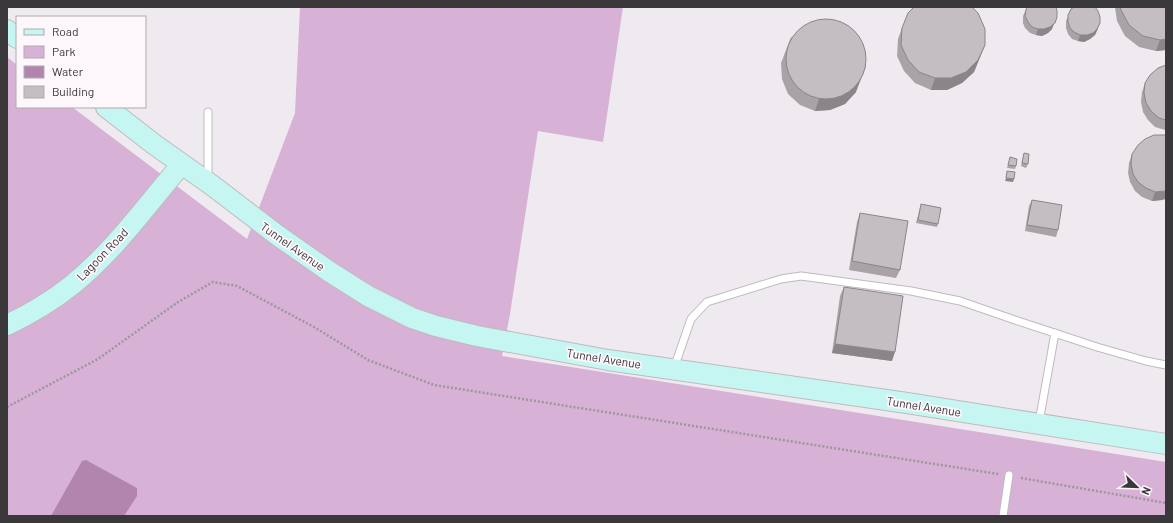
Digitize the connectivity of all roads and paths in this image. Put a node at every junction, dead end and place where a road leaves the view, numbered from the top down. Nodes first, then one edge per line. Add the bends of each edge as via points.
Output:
1 (7, 30) edge
2 (16, 37) edge
3 (107, 108) edge
4 (208, 112) dead end
5 (181, 165) junction
6 (208, 183) junction
7 (7, 325) edge
8 (1055, 333) junction
9 (1166, 364) edge
10 (674, 369) junction
11 (7, 407) edge
12 (1039, 424) junction
13 (1166, 444) edge
14 (1009, 476) junction
15 (1166, 503) edge
16 (1003, 516) edge

1 - 2 street
3 - 5 street, Tunnel Avenue
4 - 6 lane
5 - 6 street, Tunnel Avenue
5 - 7 street, Lagoon Road via 104,256 72,285 36,311
6 - 10 street, Tunnel Avenue via 330,272 368,296 412,318 476,336
8 - 9 lane via 1097,347
8 - 10 lane via 960,301 911,291 801,276 781,278 707,302 691,319
8 - 12 lane
10 - 12 street, Tunnel Avenue
11 - 14 path via 98,359 178,302 213,282 238,286 368,360 434,385
12 - 13 street, Tunnel Avenue
14 - 15 path
14 - 16 lane

